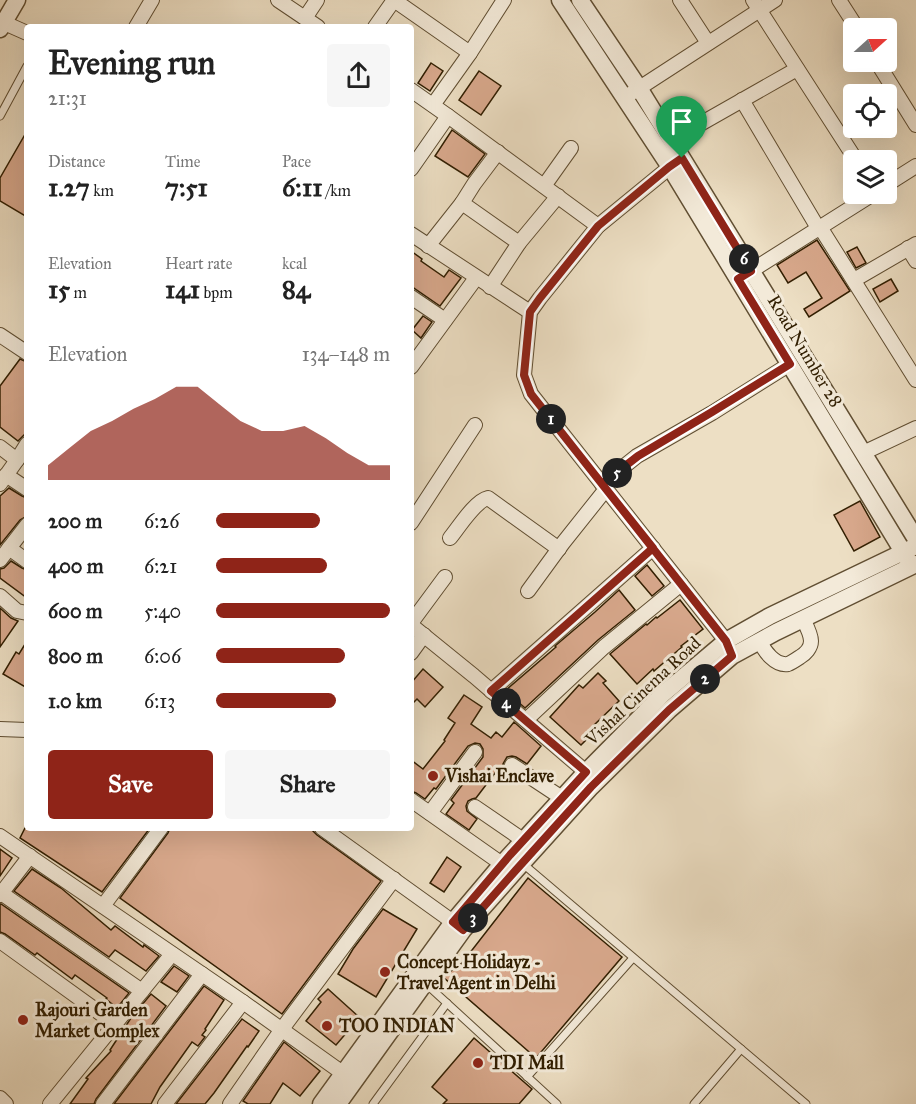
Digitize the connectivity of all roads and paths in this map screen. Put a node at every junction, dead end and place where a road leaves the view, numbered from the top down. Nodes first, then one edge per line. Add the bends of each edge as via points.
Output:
1 (5, 0) edge
2 (17, 0) edge
3 (153, 0) edge
4 (278, 0) edge
5 (317, 0) edge
6 (394, 0) edge
7 (504, 0) edge
8 (560, 0) edge
9 (580, 0) edge
10 (680, 0) edge
11 (775, 0) edge
12 (839, 0) edge
13 (756, 5) edge
14 (304, 18) junction
15 (851, 18) edge
16 (1, 20) edge
17 (138, 24) edge
18 (313, 24) edge
19 (377, 24) edge
20 (24, 32) edge
21 (708, 43) junction
22 (470, 53) junction
23 (797, 69) junction
24 (24, 72) edge
25 (883, 72) edge
26 (639, 88) junction
27 (414, 96) edge
28 (624, 98) junction
29 (742, 100) junction
30 (433, 105) junction
31 (0, 116) edge
32 (448, 116) junction
33 (916, 125) edge
34 (672, 140) junction
35 (571, 148) dead end
36 (850, 150) edge
37 (498, 152) junction
38 (676, 162) junction
39 (414, 165) edge
40 (916, 166) edge
41 (897, 178) edge
42 (544, 186) junction
43 (558, 196) junction
44 (462, 203) junction
45 (857, 204) edge
46 (598, 226) junction
47 (819, 227) junction
48 (414, 236) edge
49 (519, 243) junction
50 (428, 246) junction
51 (912, 246) edge
52 (916, 261) edge
53 (745, 275) junction
54 (476, 278) junction
55 (854, 280) junction
56 (490, 287) junction
57 (414, 299) edge
58 (530, 312) junction
59 (445, 320) junction
60 (0, 335) edge
61 (24, 351) edge
62 (414, 363) edge
63 (790, 364) junction
64 (916, 380) edge
65 (475, 424) dead end
66 (916, 428) edge
67 (0, 447) edge
68 (24, 449) edge
69 (863, 453) junction
70 (17, 460) junction
71 (3, 479) edge
72 (604, 487) junction
73 (24, 488) edge
74 (414, 518) edge
75 (24, 529) edge
76 (450, 538) dead end
77 (916, 539) edge
78 (9, 548) junction
79 (653, 548) junction
80 (559, 549) junction
81 (24, 559) edge
82 (0, 560) edge
83 (913, 560) edge
84 (446, 577) dead end
85 (681, 584) junction
86 (528, 591) dead end
87 (0, 596) edge
88 (24, 612) edge
89 (803, 619) junction
90 (414, 620) edge
91 (414, 626) edge
92 (424, 634) junction
93 (760, 641) junction
94 (729, 648) junction
95 (414, 649) edge
96 (491, 691) junction
97 (526, 720) junction
98 (0, 729) edge
99 (24, 730) edge
100 (475, 752) dead end
101 (512, 765) dead end
102 (586, 772) junction
103 (562, 798) junction
104 (414, 802) edge
105 (475, 807) dead end
106 (430, 813) junction
107 (159, 831) edge
108 (325, 831) edge
109 (0, 836) edge
110 (523, 840) junction
111 (30, 856) junction
112 (511, 861) junction
113 (394, 879) junction
114 (1, 894) edge
115 (103, 906) junction
116 (458, 926) junction
117 (0, 941) edge
118 (172, 954) junction
119 (633, 958) junction
120 (202, 974) junction
121 (425, 983) junction
122 (142, 991) junction
123 (243, 1002) junction
124 (447, 1003) junction
125 (115, 1023) junction
126 (282, 1029) junction
127 (741, 1049) junction
128 (348, 1077) junction
129 (526, 1077) junction
130 (0, 1098) edge
131 (6, 1104) edge
132 (50, 1104) edge
133 (103, 1104) edge
134 (165, 1104) edge
135 (230, 1104) edge
136 (321, 1104) edge
137 (338, 1104) edge
138 (373, 1104) edge
139 (557, 1104) edge
140 (694, 1104) edge
141 (806, 1104) edge

1 - 16 street
2 - 16 street
3 - 17 street
4 - 14 street
5 - 14 street
6 - 19 street
6 - 22 street
7 - 22 street
8 - 28 street, Road Number 28
9 - 26 street, Road Number 28
10 - 21 street
11 - 13 street
12 - 15 street
13 - 21 street
13 - 23 street
14 - 18 street
16 - 20 street
21 - 26 street
22 - 30 street
23 - 29 street
23 - 36 street
24 - 31 lane
25 - 33 street
26 - 28 street
26 - 34 street, Road Number 28
27 - 30 street
28 - 38 street, Road Number 28
29 - 34 street
29 - 47 street
30 - 32 street
32 - 37 street
32 - 39 street
34 - 38 street, Road Number 28
35 - 42 street
37 - 42 street
37 - 44 street
38 - 46 street
38 - 53 street, Road Number 28
40 - 41 street
42 - 43 street
43 - 46 street
43 - 49 street
44 - 49 street
44 - 50 street
45 - 47 street
46 - 58 street
47 - 53 street
47 - 55 street
48 - 50 street
49 - 56 street
50 - 54 street
51 - 52 street
51 - 55 street
53 - 63 street, Road Number 28
53 - 69 street, Road Number 28
54 - 56 street
54 - 59 street
55 - 64 street
56 - 58 street
57 - 59 street
58 - 72 street via 524,375 531,394
59 - 62 street
60 - 61 street
63 - 72 street via 638,456
63 - 83 street, Road Number 28
65 - 74 street
66 - 69 street
67 - 70 street
68 - 70 street
69 - 77 street, Road Number 28
70 - 71 street
71 - 73 street
72 - 79 street
72 - 80 street
75 - 78 street
76 - 80 street via 475,506 488,498
78 - 81 street
78 - 82 street
79 - 85 street
79 - 96 street
80 - 86 street
83 - 89 street, Vishal Cinema Road
83 - 94 street, Vishal Cinema Road via 770,616
84 - 90 street
85 - 94 street
85 - 97 street via 604,647
87 - 88 street
89 - 93 street, Vishal Cinema Road
89 - 93 street via 811,641 804,655 787,664 771,658
91 - 92 street
92 - 95 street
92 - 96 street
93 - 94 street, Vishal Cinema Road
94 - 102 street, Vishal Cinema Road via 663,694
94 - 112 street, Vishal Cinema Road
96 - 97 street
97 - 102 street
98 - 99 street
100 - 106 street
101 - 103 street
102 - 103 street, Vishal Cinema Road
103 - 110 street, Vishal Cinema Road
104 - 106 street
105 - 110 street
106 - 112 street
107 - 115 street
108 - 113 street
109 - 111 street
110 - 112 street, Vishal Cinema Road
111 - 114 street
111 - 115 street
112 - 116 street, Vishal Cinema Road
112 - 119 lane
113 - 116 street
113 - 126 street
114 - 122 street
115 - 118 street
116 - 121 street, Vishal Cinema Road
116 - 128 street, Vishal Cinema Road
117 - 125 street
118 - 120 street
118 - 122 street
119 - 127 lane
119 - 129 lane
120 - 123 street
120 - 133 street
121 - 124 lane
121 - 128 street, Vishal Cinema Road
122 - 125 street
123 - 126 street
123 - 134 street
124 - 129 lane
124 - 138 lane
125 - 132 street
126 - 128 street
126 - 135 street
127 - 140 lane
127 - 141 lane
128 - 136 street, Vishal Cinema Road
128 - 137 street, Vishal Cinema Road
129 - 139 lane
130 - 131 street

